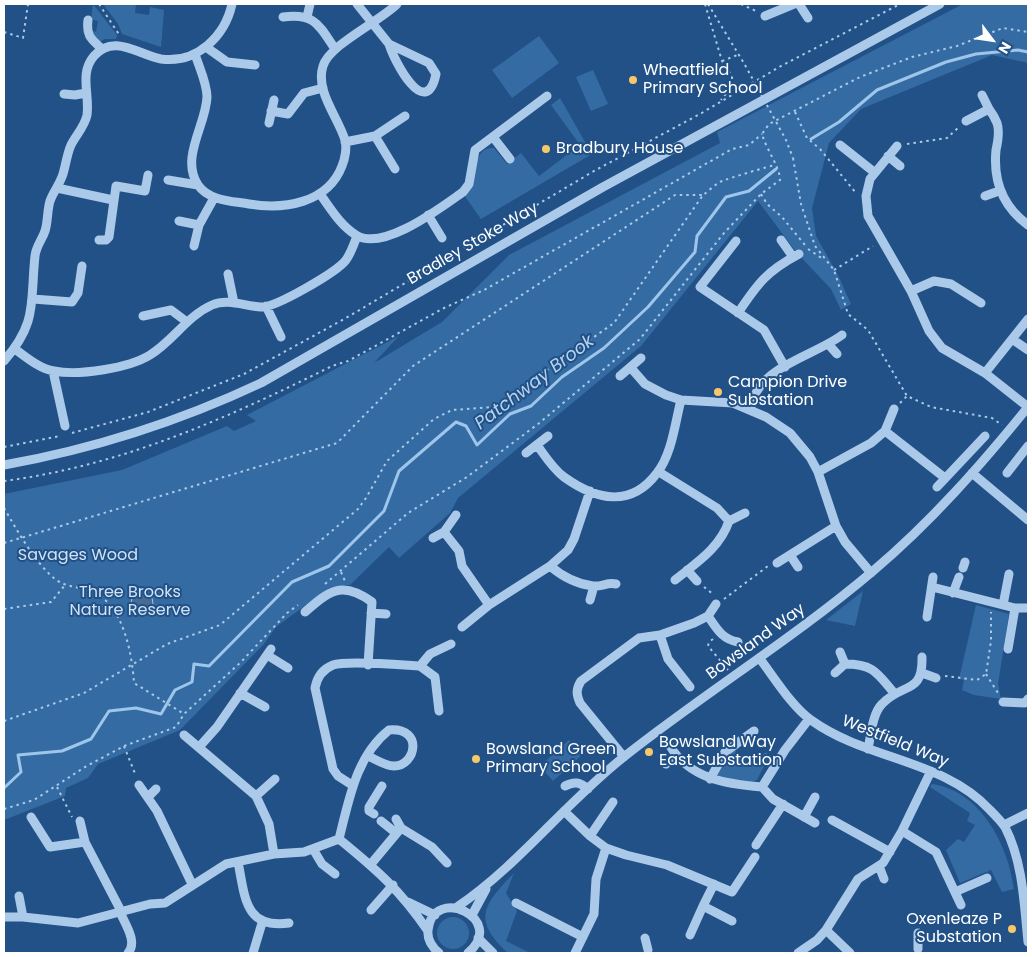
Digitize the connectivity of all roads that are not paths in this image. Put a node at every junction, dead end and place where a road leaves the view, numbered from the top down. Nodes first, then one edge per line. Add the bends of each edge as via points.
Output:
1 (232, 4) edge
2 (310, 4) edge
3 (357, 4) edge
4 (397, 4) edge
5 (794, 4) edge
6 (799, 4) edge
7 (940, 4) edge
8 (764, 16) road end
9 (307, 17) junction
10 (283, 18) dead end
11 (808, 18) dead end
12 (88, 20) dead end
13 (372, 25) junction
14 (388, 44) junction
15 (206, 48) junction
16 (335, 48) junction
17 (102, 49) junction
18 (195, 54) junction
19 (254, 65) dead end
20 (323, 88) junction
21 (86, 93) junction
22 (64, 94) dead end
23 (982, 95) dead end
24 (547, 96) dead end
25 (274, 100) dead end
26 (989, 109) junction
27 (271, 111) junction
28 (405, 116) dead end
29 (966, 120) road end
30 (269, 123) dead end
31 (376, 136) junction
32 (493, 137) junction
33 (345, 142) junction
34 (840, 145) dead end
35 (897, 146) road end
36 (888, 156) junction
37 (510, 159) dead end
38 (900, 166) dead end
39 (395, 169) dead end
40 (874, 172) junction
41 (148, 175) dead end
42 (168, 180) dead end
43 (198, 185) junction
44 (57, 188) junction
45 (999, 191) junction
46 (320, 194) junction
47 (985, 196) dead end
48 (214, 198) junction
49 (114, 200) junction
50 (428, 215) junction
51 (179, 221) dead end
52 (202, 221) junction
53 (1028, 225) edge
54 (358, 236) junction
55 (442, 238) dead end
56 (100, 240) dead end
57 (781, 240) dead end
58 (882, 240) junction
59 (736, 241) dead end
60 (194, 246) dead end
61 (873, 246) road end
62 (82, 266) dead end
63 (228, 274) dead end
64 (910, 291) junction
65 (33, 299) junction
66 (234, 303) junction
67 (981, 303) dead end
68 (266, 306) junction
69 (738, 313) junction
70 (143, 316) dead end
71 (1028, 320) edge
72 (187, 322) junction
73 (842, 335) dead end
74 (281, 337) dead end
75 (1012, 339) junction
76 (829, 345) junction
77 (15, 349) junction
78 (1028, 350) edge
79 (837, 354) dead end
80 (641, 358) dead end
81 (4, 362) edge
82 (785, 367) junction
83 (631, 368) junction
84 (53, 371) junction
85 (985, 373) junction
86 (620, 376) dead end
87 (681, 400) junction
88 (1028, 407) edge
89 (894, 409) dead end
90 (750, 410) junction
91 (66, 431) road end
92 (885, 431) junction
93 (548, 436) dead end
94 (986, 436) dead end
95 (536, 445) junction
96 (1028, 446) edge
97 (526, 453) dead end
98 (4, 465) edge
99 (659, 472) junction
100 (818, 472) junction
101 (972, 473) junction
102 (1007, 473) dead end
103 (946, 478) junction
104 (937, 487) dead end
105 (590, 490) junction
106 (744, 513) dead end
107 (456, 515) dead end
108 (1028, 518) edge
109 (729, 521) junction
110 (836, 526) junction
111 (444, 532) junction
112 (434, 538) dead end
113 (790, 555) junction
114 (777, 563) road end
115 (550, 566) junction
116 (798, 567) dead end
117 (687, 570) junction
118 (872, 573) junction
119 (1009, 574) dead end
120 (933, 576) dead end
121 (959, 577) dead end
122 (675, 580) dead end
123 (697, 581) road end
124 (616, 584) dead end
125 (594, 586) junction
126 (932, 587) junction
127 (953, 593) junction
128 (590, 600) dead end
129 (716, 604) dead end
130 (489, 605) junction
131 (1003, 605) junction
132 (1015, 608) junction
133 (1028, 608) edge
134 (305, 612) dead end
135 (371, 613) junction
136 (386, 614) dead end
137 (708, 616) junction
138 (927, 617) dead end
139 (462, 627) dead end
140 (660, 635) junction
141 (738, 642) dead end
142 (451, 644) dead end
143 (1008, 649) dead end
144 (840, 652) dead end
145 (922, 657) dead end
146 (760, 658) junction
147 (845, 664) junction
148 (368, 665) junction
149 (420, 666) junction
150 (288, 668) dead end
151 (835, 673) dead end
152 (922, 674) junction
153 (936, 678) road end
154 (690, 687) dead end
155 (240, 692) junction
156 (895, 694) junction
157 (1003, 702) road end
158 (1027, 704) edge
159 (265, 707) dead end
160 (439, 710) dead end
161 (809, 719) junction
162 (754, 731) dead end
163 (184, 734) dead end
164 (200, 746) junction
165 (670, 746) dead end
166 (868, 750) junction
167 (368, 756) junction
168 (676, 756) junction
169 (624, 757) junction
170 (666, 764) dead end
171 (932, 771) junction
172 (275, 779) dead end
173 (710, 779) junction
174 (139, 785) road end
175 (352, 786) junction
176 (382, 786) dead end
177 (565, 786) dead end
178 (762, 787) junction
179 (156, 789) dead end
180 (588, 789) junction
181 (148, 796) junction
182 (256, 796) junction
183 (816, 797) dead end
184 (613, 802) dead end
185 (783, 804) junction
186 (564, 811) junction
187 (1028, 813) edge
188 (374, 814) dead end
189 (31, 817) dead end
190 (804, 817) junction
191 (381, 820) dead end
192 (396, 820) dead end
193 (832, 820) dead end
194 (80, 821) road end
195 (815, 823) dead end
196 (1004, 825) junction
197 (399, 831) junction
198 (902, 831) junction
199 (590, 836) junction
200 (340, 839) junction
201 (85, 842) junction
202 (756, 845) dead end
203 (606, 848) junction
204 (313, 849) junction
205 (890, 852) junction
206 (274, 854) junction
207 (755, 857) dead end
208 (238, 862) junction
209 (447, 863) dead end
210 (371, 864) junction
211 (879, 866) junction
212 (334, 874) dead end
213 (987, 878) dead end
214 (884, 879) dead end
215 (192, 884) junction
216 (714, 884) junction
217 (393, 885) junction
218 (487, 887) junction
219 (955, 892) junction
220 (19, 896) dead end
221 (1025, 896) edge
222 (408, 902) junction
223 (516, 903) dead end
224 (961, 905) dead end
225 (704, 906) junction
226 (457, 908) junction
227 (371, 910) dead end
228 (121, 911) junction
229 (435, 915) junction
230 (472, 915) junction
231 (4, 917) edge
232 (23, 917) junction
233 (732, 921) dead end
234 (262, 923) junction
235 (288, 924) dead end
236 (826, 930) junction
237 (428, 932) junction
238 (918, 933) dead end
239 (690, 935) dead end
240 (583, 937) junction
241 (478, 938) junction
242 (644, 938) dead end
243 (1028, 942) edge
244 (918, 949) dead end
245 (431, 950) edge
246 (648, 950) dead end
247 (128, 953) edge
248 (253, 953) edge
249 (439, 953) edge
250 (468, 953) edge
251 (493, 953) edge
252 (575, 953) edge
253 (798, 953) edge
254 (850, 953) edge

1 - 15 street via 224,27
2 - 9 street
3 - 13 street
4 - 13 street
5 - 8 street
6 - 11 street
7 - 98 street, Bradley Stoke Way via 603,187 261,383 151,429 87,448
9 - 10 street
9 - 16 street via 318,23
12 - 17 street via 86,33
13 - 14 street
13 - 16 street
14 - 14 street via 429,63 436,74 434,84 426,91 412,87
15 - 18 street
15 - 19 street via 227,62
16 - 20 street via 323,65
17 - 18 street via 112,45 123,46 162,59
17 - 21 street via 89,65
18 - 43 street via 207,97 194,151 193,173
20 - 27 street via 304,93 288,114
20 - 33 street
21 - 22 street
21 - 44 street via 87,115 71,145
23 - 26 street
24 - 32 street
25 - 27 street
26 - 29 street
26 - 45 street via 999,133 994,168
27 - 30 street
28 - 31 street
31 - 33 street
31 - 39 street
32 - 37 street
32 - 50 street via 475,150 469,184 463,192
33 - 46 street via 345,159 340,172
34 - 40 street
35 - 36 street
36 - 38 street
36 - 40 street
40 - 58 street via 866,196 868,216
41 - 49 street via 145,191 116,186
42 - 43 street
43 - 48 street
44 - 49 street
44 - 65 street via 50,201 45,232 35,254
45 - 47 street
45 - 53 street via 1006,204
46 - 48 street via 288,206 261,206
46 - 54 street via 341,223
48 - 52 street
49 - 56 street via 109,237
50 - 54 street via 392,236
50 - 55 street
51 - 52 street
52 - 60 street
54 - 68 street via 345,261 327,277
57 - 69 street via 796,256 771,270
58 - 61 street
58 - 64 street
59 - 69 street via 700,287
62 - 65 street via 78,293 72,302
63 - 66 street
64 - 67 street via 934,280 951,284
64 - 85 street via 929,331 942,348
65 - 77 street via 26,329
66 - 68 street
66 - 72 street via 214,304
68 - 74 street
69 - 82 street via 768,334
70 - 72 street via 171,310
71 - 75 street
72 - 84 street via 150,355 130,363 90,371
73 - 76 street
75 - 78 street
75 - 85 street
76 - 79 street
76 - 82 street
77 - 81 street
77 - 84 street
80 - 83 street
82 - 90 street via 764,381 756,391
83 - 86 street
83 - 87 street via 646,384
84 - 91 street
85 - 88 street
87 - 90 street via 733,404
87 - 99 street
88 - 101 street, Bowsland Way
89 - 92 street
90 - 100 street via 790,433
92 - 100 street via 871,443
92 - 103 street
93 - 95 street
94 - 103 street
95 - 97 street
95 - 105 street via 563,476
96 - 102 street
99 - 105 street via 636,493 625,498 612,498
99 - 109 street via 717,508
100 - 110 street
101 - 108 street
101 - 118 street, Bowsland Way
103 - 104 street
105 - 115 street via 572,544
106 - 109 street
107 - 111 street
109 - 117 street via 711,550
110 - 113 street
110 - 118 street via 845,542
111 - 112 street
111 - 130 street via 458,551 462,566
113 - 114 street
113 - 116 street
115 - 125 street via 566,579
115 - 130 street
117 - 122 street
117 - 123 street
118 - 146 street, Bowsland Way
119 - 131 street
120 - 126 street
121 - 127 street
124 - 125 street
125 - 128 street
126 - 127 street
126 - 138 street
127 - 131 street
129 - 137 street
130 - 139 street
131 - 132 street
132 - 133 street
132 - 143 street
134 - 135 street via 328,592 343,590 354,591 372,602
135 - 136 street
135 - 148 street
137 - 140 street
137 - 141 street via 727,640
140 - 154 street via 668,659
140 - 169 street via 639,638 577,686 576,695 580,703
142 - 149 street via 430,654
144 - 147 street
145 - 152 street
146 - 161 street, Westfield Way
146 - 169 street, Bowsland Way
147 - 151 street
147 - 156 street via 870,667
148 - 149 street
148 - 175 street via 334,665 321,672 315,688 333,769
149 - 160 street via 435,677
150 - 155 street via 269,652
152 - 153 street
152 - 156 street via 916,683
155 - 159 street
155 - 164 street
156 - 166 street via 879,708
157 - 158 street
161 - 166 street, Westfield Way
161 - 178 street
162 - 173 street via 725,752
163 - 164 street
164 - 182 street
165 - 168 street
166 - 171 street, Westfield Way
167 - 167 street via 389,730 399,729 411,737 413,747 409,758 397,766
167 - 175 street
168 - 170 street
168 - 173 street
169 - 180 street, Bowsland Way
171 - 196 street, Westfield Way via 981,801
171 - 198 street
172 - 182 street
173 - 178 street
174 - 181 street
175 - 200 street
176 - 188 street via 369,807
177 - 180 street via 572,782
178 - 185 street
179 - 181 street
180 - 186 street, Bowsland Way
181 - 215 street
182 - 206 street via 269,824
183 - 190 street
184 - 199 street
185 - 190 street
185 - 202 street
186 - 199 street
186 - 218 street, Bowsland Way
187 - 196 street
189 - 201 street via 50,847
190 - 195 street
191 - 197 street
192 - 197 street
193 - 205 street
194 - 201 street
196 - 221 street, Westfield Way via 1020,870
197 - 209 street via 432,847
197 - 210 street
198 - 205 street
198 - 219 street via 936,852
199 - 203 street
200 - 204 street
200 - 210 street
201 - 228 street
203 - 216 street via 667,865
203 - 240 street via 596,879 594,914
204 - 206 street
204 - 212 street via 322,864
205 - 211 street
206 - 208 street
207 - 216 street via 732,892
208 - 215 street via 220,867
208 - 234 street via 248,903 254,916
210 - 217 street
211 - 214 street
211 - 236 street via 858,879
213 - 219 street
215 - 228 street via 166,903
216 - 225 street
217 - 222 street
217 - 227 street
218 - 226 street, Bowsland Way
218 - 230 street, Bowsland Way
219 - 224 street
220 - 232 street
221 - 243 street, Westfield Way
222 - 229 street
222 - 237 street
223 - 240 street
225 - 233 street
225 - 239 street
226 - 229 street, Bowsland Way
226 - 230 street
228 - 232 street via 78,923
228 - 247 street via 132,940
229 - 237 street
230 - 241 street
231 - 232 street
234 - 235 street
234 - 248 street
236 - 253 street
236 - 254 street
237 - 245 street
238 - 244 street
240 - 252 street
241 - 250 street
241 - 251 street
242 - 246 street
245 - 249 street

